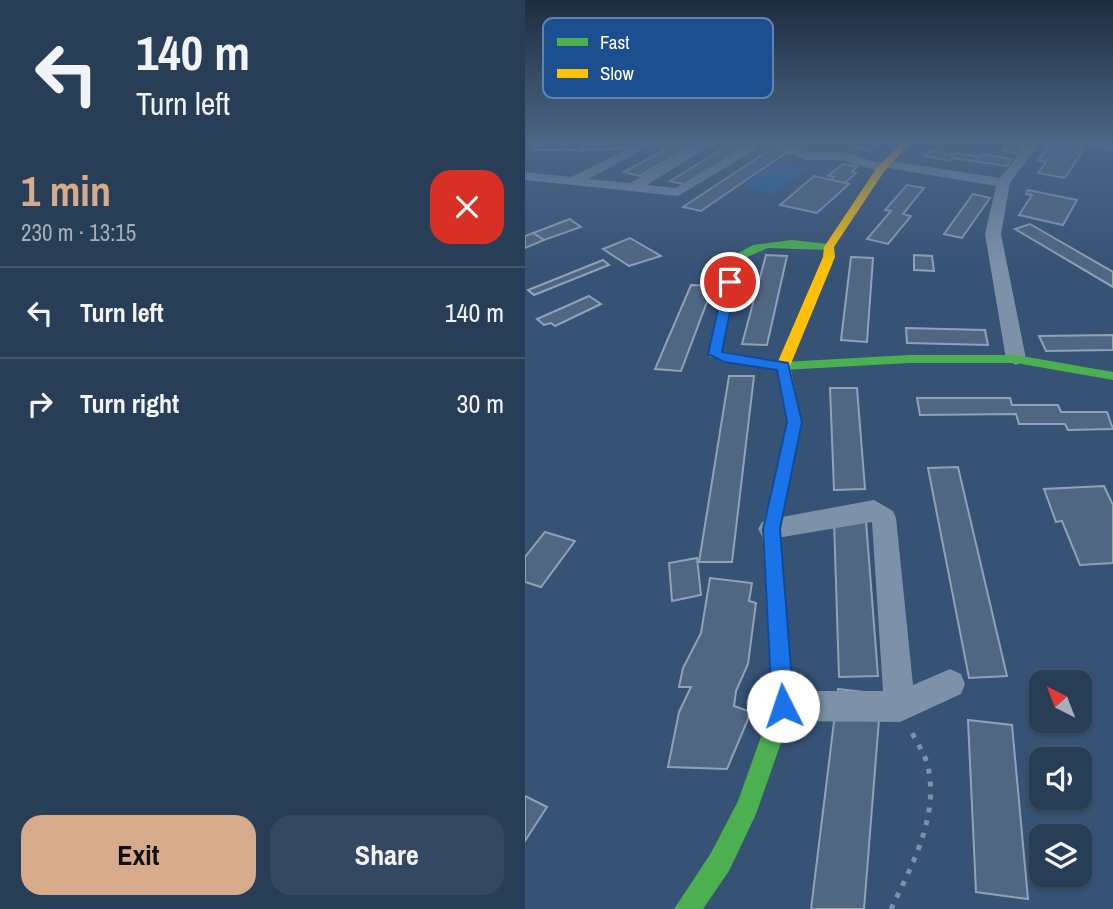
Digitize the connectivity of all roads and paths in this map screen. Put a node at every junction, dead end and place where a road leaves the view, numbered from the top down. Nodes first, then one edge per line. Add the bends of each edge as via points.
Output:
1 (584, 183) edge
2 (639, 183) edge
3 (696, 183) edge
4 (872, 183) edge
5 (1005, 183) edge
6 (631, 188) junction
7 (829, 247) junction
8 (1016, 359) junction
9 (783, 366) junction
10 (1113, 376) edge
11 (771, 529) junction
12 (950, 684) dead end
13 (783, 706) junction
14 (900, 707) junction
15 (687, 909) edge
16 (891, 909) edge

1 - 6 street
2 - 6 street
3 - 6 street via 672,193
4 - 7 street
5 - 8 street via 993,234
7 - 9 street via 829,257
7 - 9 street via 760,243 748,246 735,259 715,354
8 - 9 street
8 - 10 street
9 - 11 street via 795,422
11 - 13 street
11 - 14 street via 874,510 884,518
12 - 14 street
13 - 14 street
13 - 15 street via 748,806 720,862
14 - 16 path via 928,766 930,810 917,855

